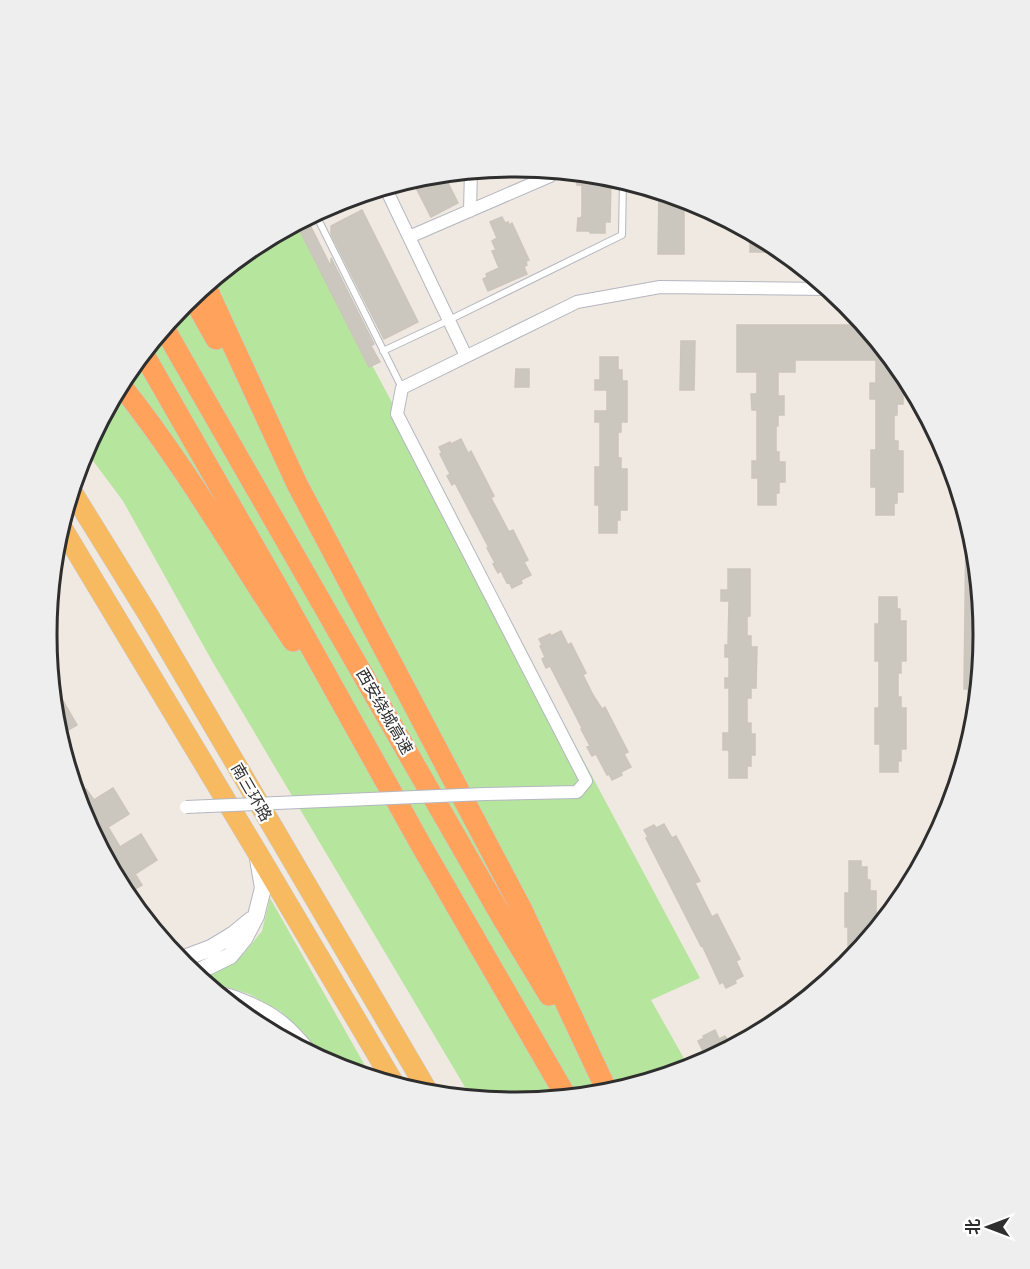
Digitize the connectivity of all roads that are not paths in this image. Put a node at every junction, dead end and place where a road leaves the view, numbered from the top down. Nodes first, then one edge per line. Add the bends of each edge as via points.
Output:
1 (547, 177) edge
2 (471, 178) edge
3 (623, 189) edge
4 (389, 194) edge
5 (470, 211) junction
6 (319, 221) edge
7 (409, 237) junction
8 (816, 289) edge
9 (209, 294) edge
10 (197, 305) edge
11 (449, 320) junction
12 (169, 336) edge
13 (383, 351) junction
14 (466, 356) junction
15 (148, 361) edge
16 (402, 388) junction
17 (126, 392) edge
18 (297, 484) junction
19 (78, 499) edge
20 (68, 537) edge
21 (387, 784) junction
22 (186, 807) dead end
23 (257, 852) junction
24 (256, 916) junction
25 (189, 956) edge
26 (203, 969) edge
27 (244, 1003) edge
28 (294, 1036) edge
29 (389, 1075) edge
30 (423, 1083) edge
31 (603, 1084) edge
32 (604, 1084) edge
33 (563, 1090) edge

1 - 5 street
2 - 5 street
3 - 11 lane via 622,235
4 - 7 street
5 - 7 street
6 - 13 lane
7 - 11 street
8 - 14 street via 660,287 577,302
9 - 18 highway
10 - 18 highway
11 - 13 lane
11 - 14 street
12 - 31 highway, 西安绕城高速 via 503,919
13 - 16 lane
14 - 16 street
15 - 21 highway, 西安绕城高速
16 - 22 street, bridge via 397,414 586,781 577,792
17 - 21 highway via 187,475
18 - 32 highway via 522,910
19 - 30 highway, 南三环路
20 - 23 highway, 南三环路
21 - 33 highway, 西安绕城高速
23 - 24 main road via 263,888
23 - 29 highway, 南三环路
24 - 25 main road via 211,948
24 - 26 main road via 230,956
27 - 28 main road via 277,1019

